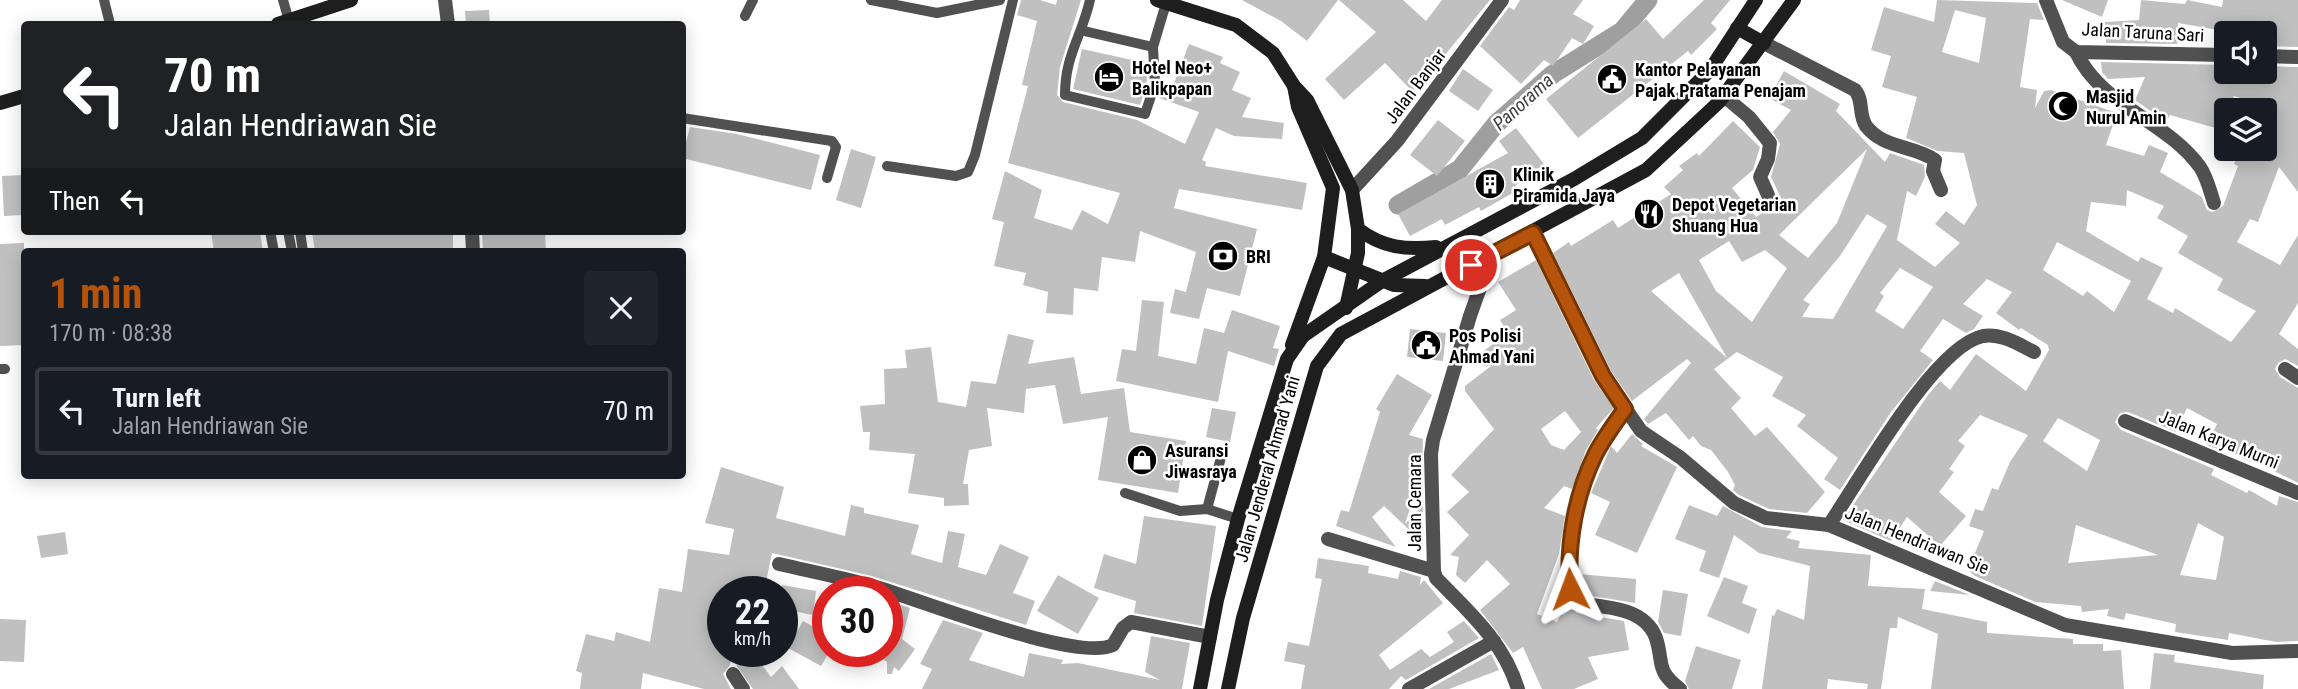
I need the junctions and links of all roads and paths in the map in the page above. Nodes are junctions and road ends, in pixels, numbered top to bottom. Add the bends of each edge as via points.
1 (104, 0) edge
2 (283, 0) edge
3 (351, 0) edge
4 (444, 0) edge
5 (753, 0) edge
6 (871, 0) edge
7 (1000, 0) edge
8 (1013, 0) edge
9 (1090, 0) edge
10 (1502, 0) edge
11 (1756, 0) edge
12 (1794, 0) edge
13 (2046, 0) edge
14 (1164, 1) edge
15 (745, 16) dead end
16 (109, 21) edge
17 (283, 21) edge
18 (289, 21) edge
19 (448, 21) edge
20 (1737, 28) junction
21 (1084, 31) junction
22 (1763, 43) junction
23 (1153, 47) junction
24 (2076, 52) junction
25 (2214, 55) edge
26 (2277, 56) edge
27 (2298, 57) edge
28 (1294, 86) junction
29 (1724, 96) junction
30 (21, 97) edge
31 (0, 103) edge
32 (686, 119) edge
33 (887, 166) dead end
34 (827, 178) dead end
35 (1352, 190) junction
36 (1941, 190) dead end
37 (1768, 195) dead end
38 (2214, 202) dead end
39 (1358, 229) junction
40 (1533, 233) junction
41 (1441, 247) junction
42 (1492, 254) junction
43 (1324, 257) junction
44 (1354, 268) junction
45 (1382, 281) junction
46 (1428, 286) junction
47 (1346, 307) junction
48 (1341, 334) junction
49 (2034, 352) dead end
50 (1287, 359) junction
51 (1625, 409) junction
52 (2125, 421) dead end
53 (1223, 450) dead end
54 (1125, 493) dead end
55 (2298, 493) edge
56 (1207, 509) junction
57 (1238, 519) junction
58 (1829, 525) junction
59 (1328, 540) dead end
60 (779, 564) dead end
61 (1434, 571) junction
62 (1210, 637) junction
63 (1494, 641) junction
64 (2298, 651) edge
65 (733, 674) dead end
66 (743, 689) edge
67 (1200, 689) edge
68 (1228, 689) edge
69 (1409, 689) edge
70 (1518, 689) edge
71 (1680, 689) edge

1 - 16 lane
2 - 17 lane
3 - 18 main road
4 - 19 street
5 - 15 lane
6 - 7 lane via 937,13
8 - 33 lane via 968,172 956,176
9 - 21 lane
10 - 35 street, Jalan Banjar via 1397,141
11 - 20 main road, Jalan Jenderal Ahmad Yani
12 - 22 main road, Jalan Jenderal Ahmad Yani
13 - 24 street, Jalan Taruna Sari via 2063,41
14 - 23 lane
14 - 28 main road via 1236,25 1273,53
20 - 22 main road
20 - 41 main road, Jalan Jenderal Ahmad Yani via 1710,69 1642,138 1574,179
21 - 23 lane
21 - 23 lane via 1073,43 1065,95 1091,104 1144,114 1155,85
22 - 29 main road, Jalan Jenderal Ahmad Yani
22 - 36 street via 1855,90 1862,119 1874,134 1935,160 1933,171
24 - 25 street, Jalan Taruna Sari
24 - 38 street via 2088,74 2109,93 2189,153 2202,170
26 - 27 street
28 - 35 main road via 1307,100
28 - 43 main road via 1298,107 1333,188
29 - 37 street via 1770,143 1760,177
29 - 40 main road, Jalan Jenderal Ahmad Yani via 1646,170 1557,215
30 - 31 main road
32 - 34 lane via 832,141 836,147
35 - 39 main road
39 - 41 main road via 1392,247
39 - 44 main road
40 - 42 main road, Jalan Jenderal Ahmad Yani
40 - 51 street, Jalan Hendriawan Sie via 1603,376
41 - 45 main road, Jalan Jenderal Ahmad Yani
42 - 46 main road, Jalan Jenderal Ahmad Yani
42 - 61 street, Jalan Cemara via 1431,454
43 - 44 main road
43 - 50 main road
44 - 45 main road
44 - 47 main road
45 - 46 main road
45 - 47 main road, Jalan Jenderal Ahmad Yani
46 - 48 main road, Jalan Jenderal Ahmad Yani
47 - 48 main road
47 - 50 main road, Jalan Jenderal Ahmad Yani via 1303,336
48 - 68 main road, Jalan Jenderal Ahmad Yani via 1317,366
49 - 58 street via 1987,335 1968,341 1946,358 1925,381
50 - 57 main road, Jalan Jenderal Ahmad Yani
51 - 58 street, Jalan Hendriawan Sie via 1641,432 1681,458 1734,503 1766,518
51 - 71 street via 1595,455 1577,511 1567,555 1570,589 1581,604 1620,609 1645,620 1656,638 1662,673
52 - 55 street, Jalan Karya Murni
53 - 56 lane
54 - 56 lane via 1180,511
56 - 57 lane
57 - 62 main road, Jalan Jenderal Ahmad Yani
58 - 64 street, Jalan Hendriawan Sie via 2065,625 2232,653
59 - 61 street
60 - 62 street via 870,585 1038,638 1093,648 1113,645 1131,622
61 - 63 street, Jalan Cemara
62 - 67 main road, Jalan Jenderal Ahmad Yani
63 - 69 street
63 - 70 street, Jalan Cemara via 1508,660
65 - 66 street

